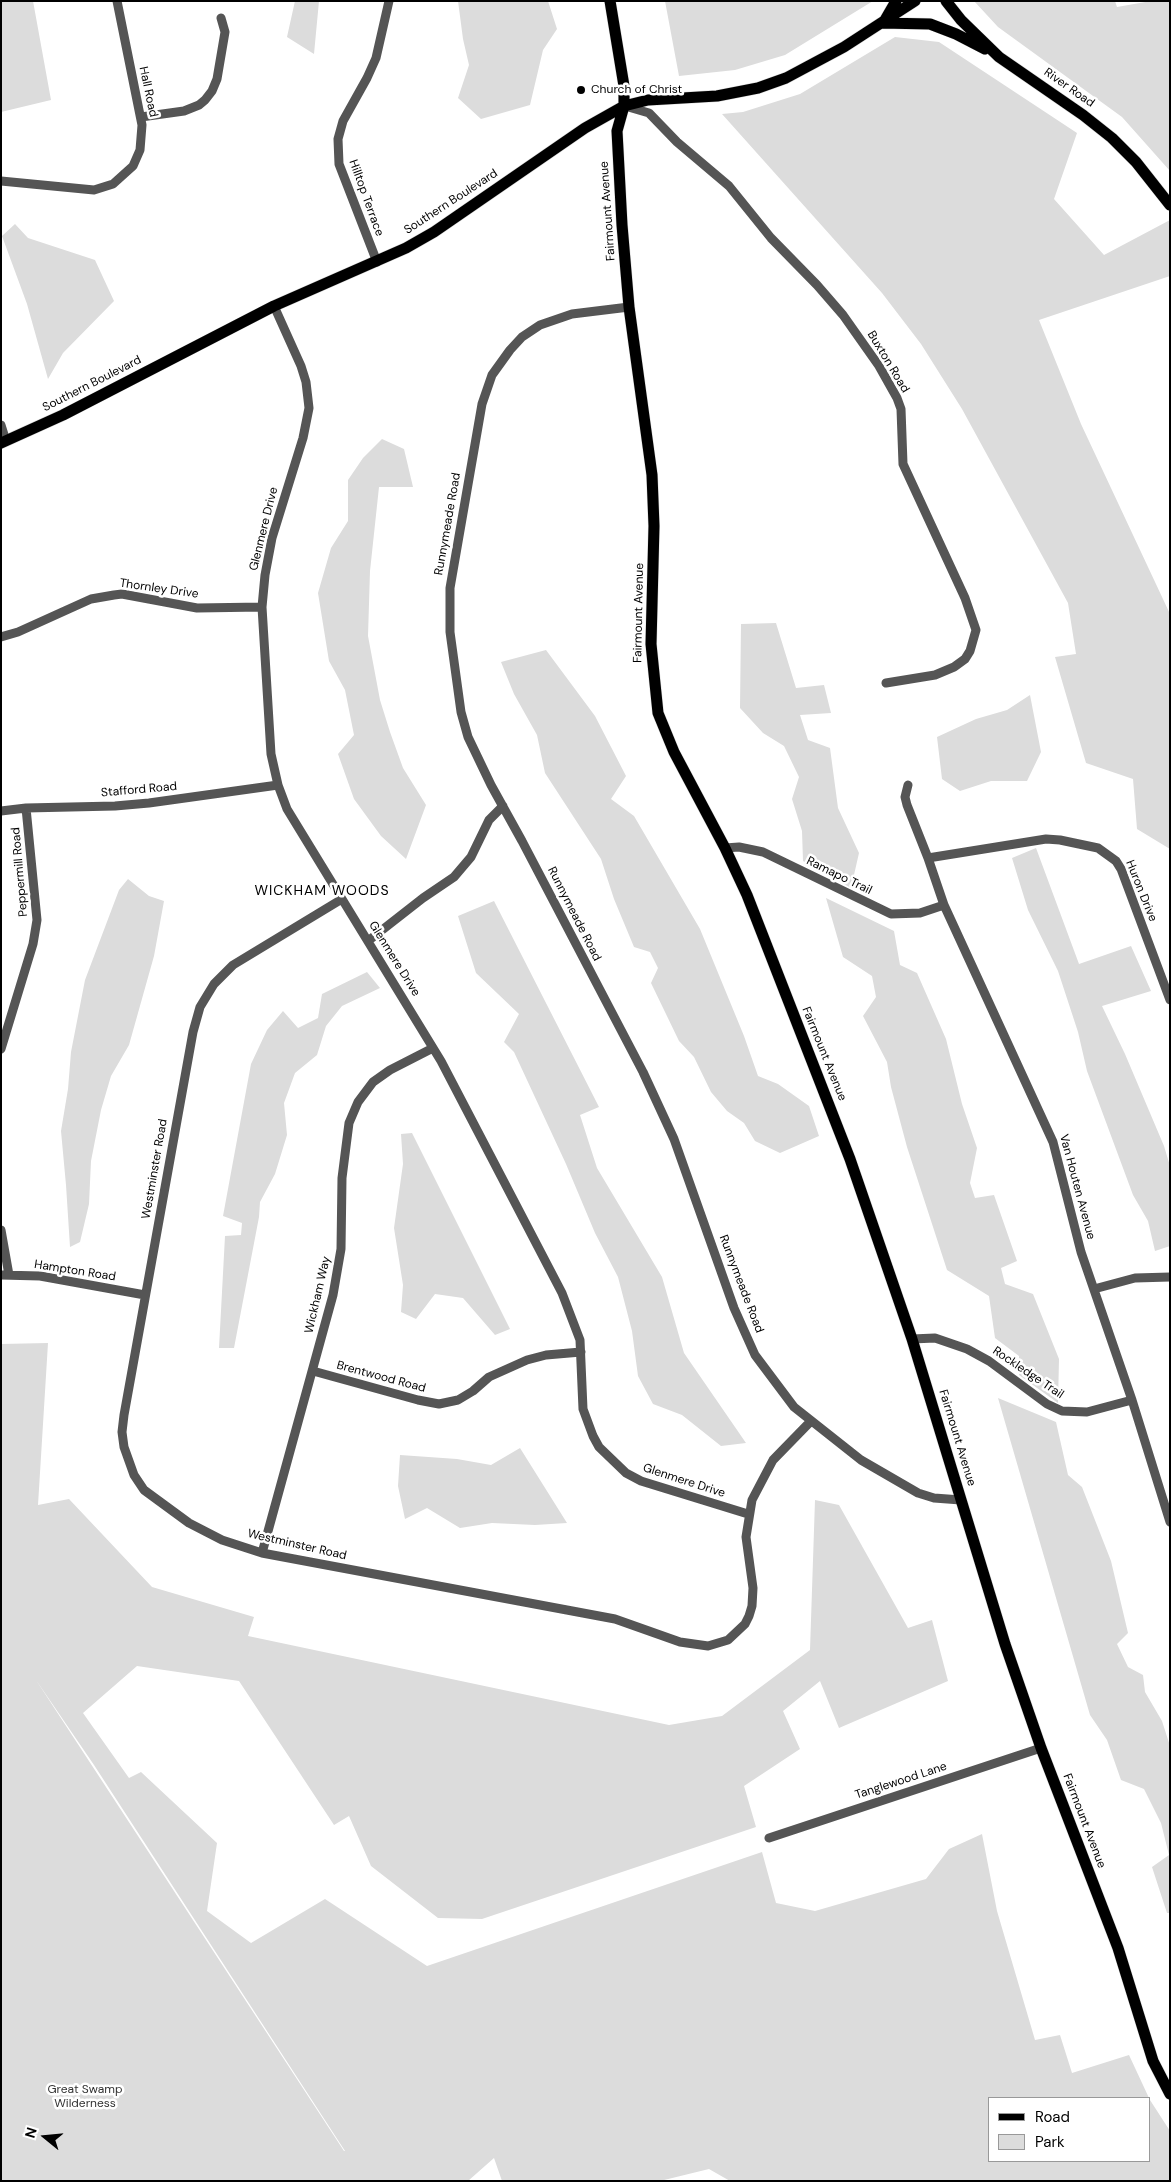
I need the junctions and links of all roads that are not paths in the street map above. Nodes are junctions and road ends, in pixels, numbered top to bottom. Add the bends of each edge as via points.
1 (117, 1) edge
2 (389, 1) edge
3 (610, 1) edge
4 (896, 1) edge
5 (915, 1) edge
6 (946, 1) edge
7 (221, 18) dead end
8 (882, 23) junction
9 (999, 56) junction
10 (624, 106) junction
11 (141, 117) junction
12 (1, 181) edge
13 (1170, 205) edge
14 (377, 262) junction
15 (274, 306) junction
16 (630, 307) junction
17 (1, 425) edge
18 (3, 442) edge
19 (262, 608) junction
20 (1, 637) edge
21 (886, 683) dead end
22 (278, 785) junction
23 (908, 785) dead end
24 (503, 806) junction
25 (26, 808) junction
26 (1, 811) edge
27 (725, 848) junction
28 (928, 858) junction
29 (342, 899) junction
30 (944, 905) junction
31 (368, 941) junction
32 (1170, 1000) edge
33 (433, 1048) junction
34 (1, 1049) edge
35 (1, 1230) edge
36 (5, 1275) edge
37 (1170, 1277) edge
38 (1094, 1289) junction
39 (145, 1294) junction
40 (912, 1339) junction
41 (581, 1352) junction
42 (313, 1371) junction
43 (1132, 1400) junction
44 (811, 1421) junction
45 (961, 1500) junction
46 (748, 1514) junction
47 (1170, 1522) edge
48 (262, 1553) junction
49 (1041, 1748) junction
50 (769, 1838) dead end
51 (1170, 2094) edge

1 - 11 street, Hall Road
2 - 14 street, Hilltop Terrace via 376,58 342,121 338,139 339,164
3 - 10 main road, Fairmount Avenue via 624,86
4 - 8 main road
5 - 8 main road, Southern Boulevard
6 - 9 main road, River Road
7 - 11 street via 225,32 217,80 205,100 184,111
8 - 9 main road via 930,24
8 - 10 main road, Southern Boulevard via 814,64 758,88 717,96 648,100
9 - 13 main road, River Road via 1097,126 1136,162
10 - 14 main road, Southern Boulevard via 585,128 434,232
10 - 16 main road, Fairmount Avenue via 617,131
10 - 21 street, Buxton Road via 649,113 677,142 729,186 771,238 843,315 897,398 901,409 903,464 965,598 976,630 970,651 954,668 935,675
11 - 12 street, Hall Road via 140,150 134,166 108,186 82,190
14 - 15 main road, Southern Boulevard
15 - 18 main road, Southern Boulevard via 71,412
15 - 19 street, Glenmere Drive via 301,366 309,408 304,438 272,538
16 - 24 street, Runnymeade Road via 572,314 540,325 522,337 500,362 482,404 452,567 450,632 458,698 468,737
16 - 27 main road, Fairmount Avenue via 652,475 651,644 656,704 664,731
17 - 18 street
19 - 20 street, Thornley Drive via 197,608 122,594 91,599
19 - 22 street, Glenmere Drive via 270,744
22 - 25 street, Stafford Road via 149,804
22 - 29 street, Glenmere Drive via 287,809
23 - 28 street, Van Houten Avenue via 907,805
24 - 31 street via 489,820 471,857 454,877
24 - 44 street, Runnymeade Road via 643,1072 674,1139 734,1308 755,1355 794,1407
25 - 26 street, Stafford Road
25 - 34 street, Peppermill Road via 36,933
27 - 30 street, Ramapo Trail via 764,852 891,914 920,913
27 - 40 main road, Fairmount Avenue via 850,1159
28 - 30 street, Van Houten Avenue
28 - 32 street, Huron Drive via 1046,839 1098,848 1116,861 1121,869
29 - 31 street, Glenmere Drive
29 - 39 street, Westminster Road via 233,965 214,984 200,1007 192,1032
30 - 38 street, Van Houten Avenue via 1011,1055 1046,1124
31 - 33 street, Glenmere Drive
33 - 41 street, Glenmere Drive via 562,1293 580,1340
33 - 42 street, Wickham Way via 372,1082 349,1122 342,1178 341,1249 334,1295
35 - 36 street
36 - 39 street, Hampton Road via 56,1279
37 - 38 street via 1135,1278
38 - 43 street, Van Houten Avenue
39 - 48 street, Westminster Road via 122,1432 134,1476 156,1501 189,1523 222,1540
40 - 43 street, Rockledge Trail via 935,1338 967,1349 1062,1411 1087,1412
40 - 45 main road, Fairmount Avenue
41 - 42 street, Brentwood Road via 527,1360 489,1377 458,1400 439,1404
41 - 46 street, Glenmere Drive via 581,1398 587,1422 599,1447 616,1465 657,1487
42 - 48 street, Wickham Way
43 - 47 street, Van Houten Avenue
44 - 45 street, Runnymeade Road via 861,1460 918,1493
44 - 46 street, Westminster Road via 773,1460
45 - 49 main road, Fairmount Avenue
46 - 48 street, Westminster Road via 747,1550 753,1597 749,1616 728,1640 708,1646 688,1644 615,1619
49 - 50 street, Tanglewood Lane
49 - 51 main road, Fairmount Avenue via 1118,1948 1153,2061

